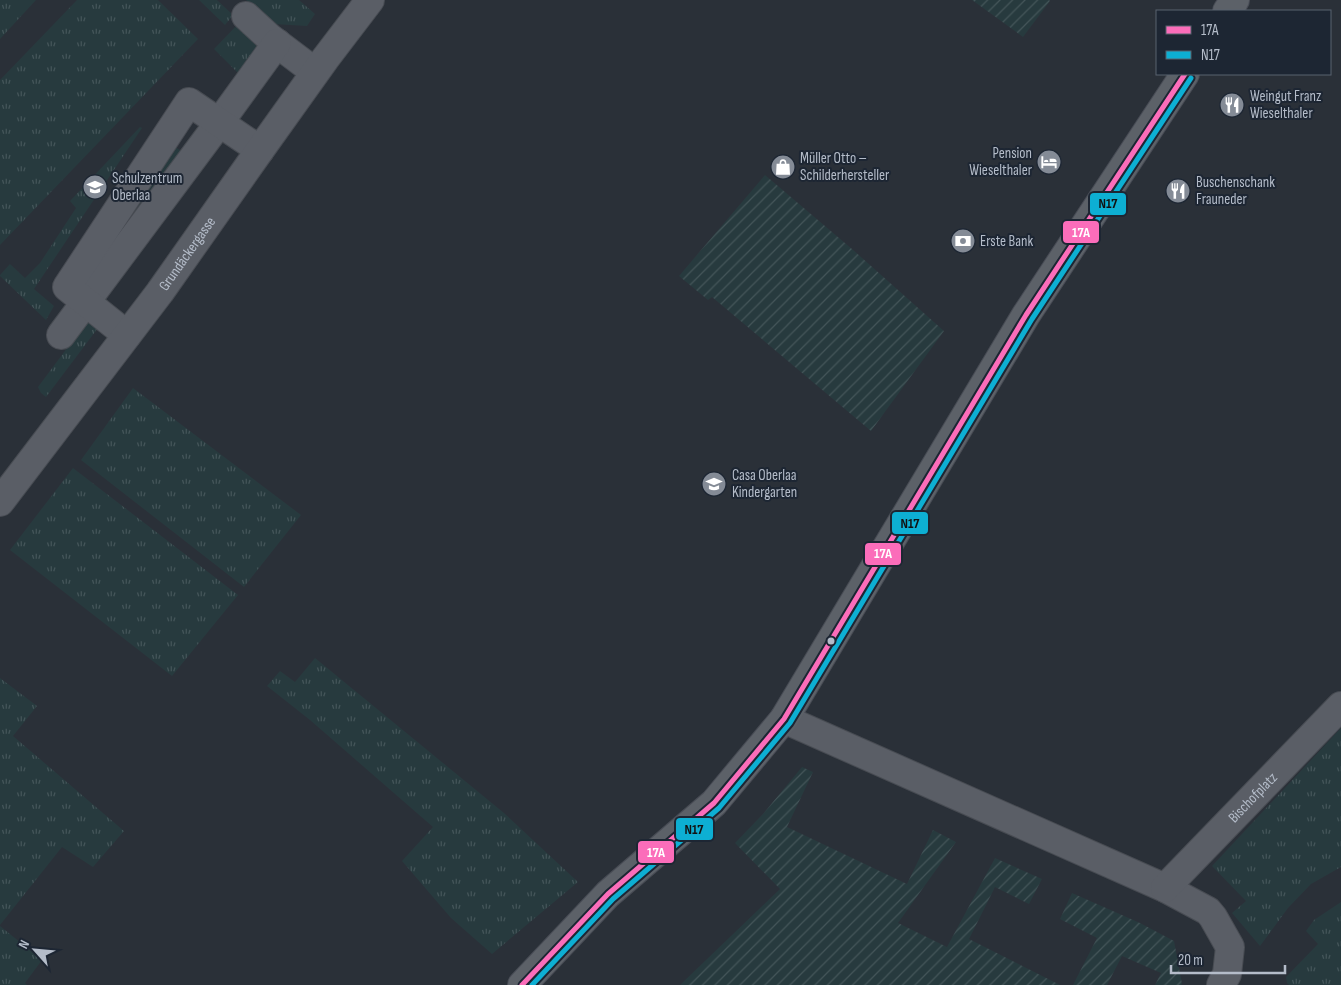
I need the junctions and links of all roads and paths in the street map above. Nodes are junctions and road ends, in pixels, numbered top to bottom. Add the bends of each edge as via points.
1 (370, 0) edge
2 (246, 16) dead end
3 (277, 43) junction
4 (316, 72) junction
5 (1185, 75) edge
6 (219, 123) junction
7 (260, 150) junction
8 (86, 302) junction
9 (61, 335) dead end
10 (127, 335) junction
11 (0, 502) edge
12 (1341, 706) edge
13 (784, 719) junction
14 (1165, 888) junction
15 (522, 985) edge
16 (1221, 985) edge

1 - 4 street, Grundäckergasse
2 - 3 street
3 - 4 street
3 - 6 street
4 - 7 street, Grundäckergasse
5 - 13 main road via 1026,315
6 - 7 street
6 - 8 street
6 - 8 street via 189,102 67,287
7 - 10 street, Grundäckergasse
8 - 9 street
8 - 10 street
10 - 11 street, Grundäckergasse
12 - 14 street, Bischofplatz
13 - 14 street
13 - 15 main road via 714,803 608,894
14 - 16 street via 1208,911 1213,917 1230,947 1227,974

